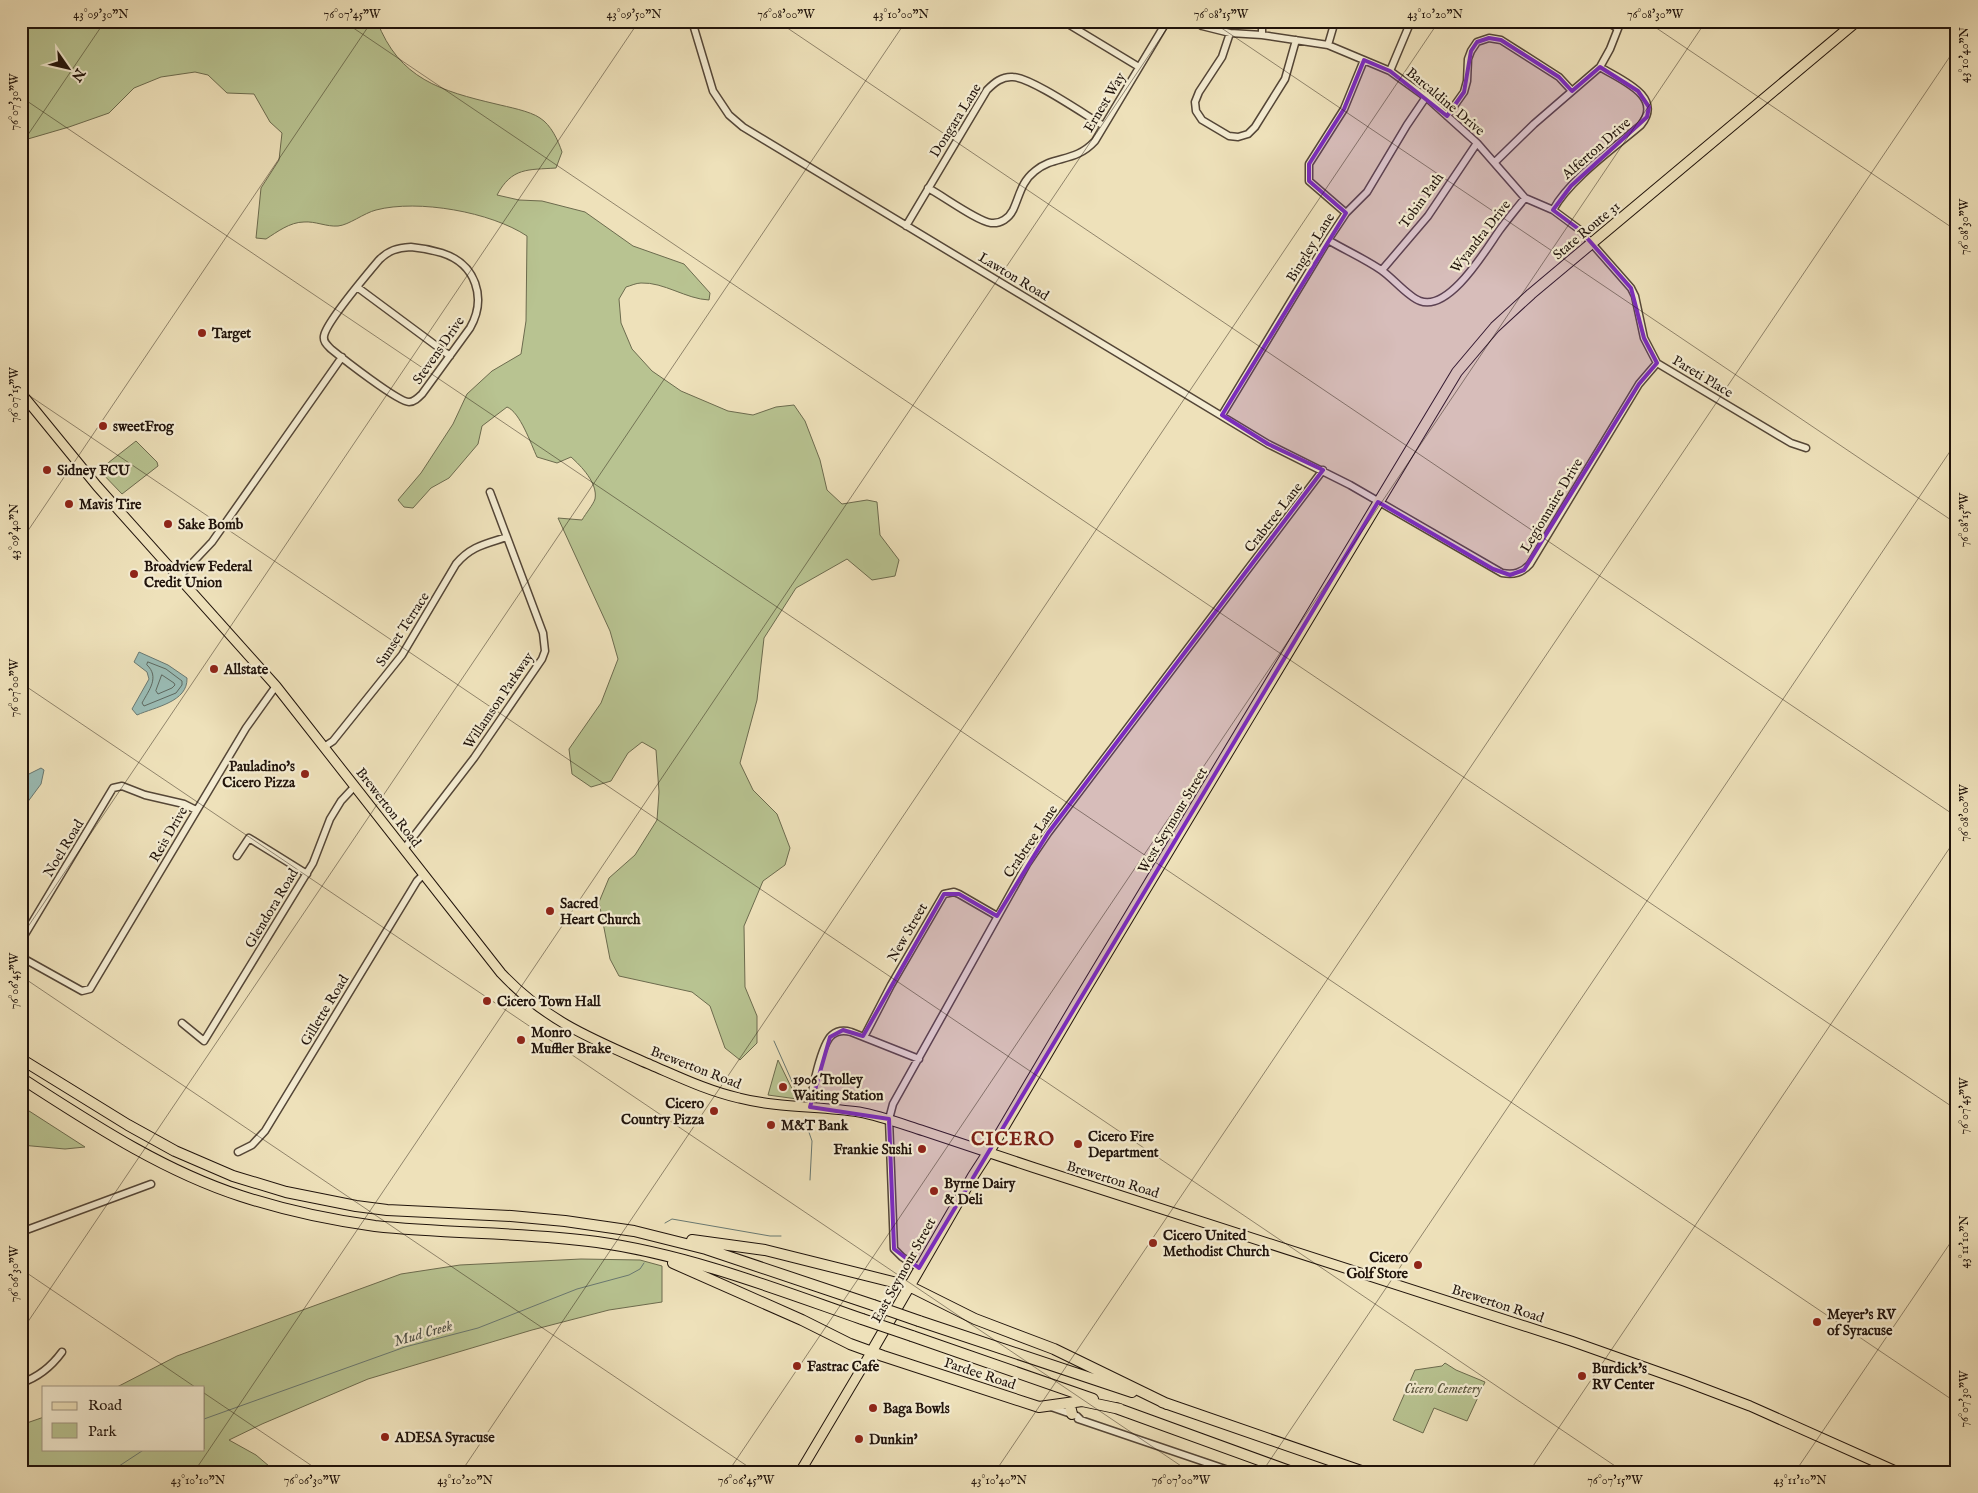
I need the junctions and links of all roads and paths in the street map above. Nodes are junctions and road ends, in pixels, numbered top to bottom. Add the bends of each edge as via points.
1 (692, 21) edge
2 (1063, 21) edge
3 (1167, 21) edge
4 (1195, 21) edge
5 (1262, 21) edge
6 (1335, 21) edge
7 (1411, 21) edge
8 (1606, 21) edge
9 (1621, 21) edge
10 (1857, 21) edge
11 (1617, 28) junction
12 (1230, 33) junction
13 (1262, 34) junction
14 (1296, 40) junction
15 (1328, 45) junction
16 (1364, 60) junction
17 (1139, 67) junction
18 (1600, 67) junction
19 (1390, 71) junction
20 (1572, 91) junction
21 (1426, 97) junction
22 (1447, 116) junction
23 (1104, 126) junction
24 (1477, 143) junction
25 (1495, 162) junction
26 (928, 188) junction
27 (1525, 198) junction
28 (1552, 210) junction
29 (1346, 213) junction
30 (906, 226) junction
31 (1328, 240) junction
32 (1592, 243) junction
33 (1382, 270) junction
34 (358, 287) junction
35 (450, 356) junction
36 (342, 357) junction
37 (1657, 363) junction
38 (21, 394) edge
39 (1222, 415) junction
40 (1806, 448) dead end
41 (1323, 470) junction
42 (490, 492) dead end
43 (1378, 502) junction
44 (507, 537) junction
45 (179, 577) junction
46 (276, 686) junction
47 (324, 746) junction
48 (355, 786) junction
49 (196, 810) junction
50 (404, 849) junction
51 (237, 856) dead end
52 (307, 874) junction
53 (424, 874) junction
54 (997, 916) junction
55 (21, 942) edge
56 (23, 959) edge
57 (182, 1023) dead end
58 (864, 1036) junction
59 (21, 1059) edge
60 (919, 1059) junction
61 (21, 1078) edge
62 (810, 1107) junction
63 (889, 1119) junction
64 (238, 1152) dead end
65 (989, 1152) junction
66 (151, 1184) dead end
67 (21, 1232) edge
68 (664, 1238) junction
69 (644, 1251) junction
70 (919, 1268) junction
71 (909, 1286) junction
72 (874, 1349) junction
73 (62, 1352) dead end
74 (21, 1383) edge
75 (1073, 1402) junction
76 (1167, 1404) junction
77 (1043, 1406) junction
78 (1120, 1410) junction
79 (1076, 1417) junction
80 (800, 1472) edge
81 (1234, 1472) edge
82 (1292, 1472) edge
83 (1364, 1472) edge
84 (1898, 1472) edge

1 - 30 street, Lawton Road via 713,91 729,115 743,127
2 - 17 street
3 - 17 street, Ernest Way
4 - 12 street, Barcaldine Drive
5 - 13 street
6 - 15 street
7 - 19 street
8 - 11 street
9 - 11 street
10 - 32 highway, State Route 31
11 - 18 street
12 - 13 street, Barcaldine Drive
12 - 14 street via 1222,57 1195,102 1202,120 1229,136 1238,137 1255,127 1284,79
13 - 14 street, Barcaldine Drive
14 - 15 street, Barcaldine Drive
15 - 16 street, Barcaldine Drive
16 - 19 street, Barcaldine Drive
16 - 29 street via 1344,109 1309,164 1309,181
17 - 23 street, Ernest Way
18 - 20 street
18 - 28 street, Alferton Drive via 1644,96 1649,107 1647,117 1559,197
19 - 21 street, Barcaldine Drive
20 - 22 street via 1558,77 1509,45 1489,38 1477,42 1471,51 1464,92
20 - 25 street
21 - 22 street, Barcaldine Drive
21 - 29 street, Bingley Lane via 1368,192
22 - 24 street, Barcaldine Drive
23 - 26 street, Ernest Way via 1095,141 1081,153 1033,172 1019,192 1010,214 998,223 985,221
23 - 26 street, Dongara Lane via 1029,81 1012,77 998,80 987,90
24 - 25 street, Barcaldine Drive
24 - 33 street, Tobin Path via 1428,216
25 - 27 street, Barcaldine Drive
26 - 30 street, Dongara Lane
27 - 28 street, Barcaldine Drive
27 - 33 street, Wyandra Drive via 1482,258 1443,298 1430,303 1419,301
28 - 32 street, Barcaldine Drive
29 - 31 street, Bingley Lane
30 - 39 street, Lawton Road
31 - 33 street, Wyandra Drive
31 - 39 street, Bingley Lane
32 - 37 street, Pareti Place via 1631,288 1644,338
32 - 43 highway, State Route 31 via 1516,307 1473,352 1451,380
34 - 35 street
34 - 35 street, Stevens Drive via 379,260 396,248 428,249 456,259 475,282 479,301 475,319
34 - 36 street, Stevens Drive via 324,336 326,344
35 - 36 street, Stevens Drive via 422,394 409,402 395,396
36 - 45 street via 212,542
37 - 40 street, Pareti Place via 1791,443
37 - 43 street, Legionnaire Drive via 1639,384 1536,556 1524,570 1510,575 1493,569
38 - 45 main road, Brewerton Road via 97,486
39 - 41 street, Lawton Road via 1268,444
41 - 43 street, Lawton Road
41 - 54 street, Crabtree Lane via 1048,833
42 - 44 street, Willamson Parkway
43 - 65 highway, West Seymour Street
44 - 47 street, Sunset Terrace via 465,553 402,655 333,741
44 - 50 street, Willamson Parkway via 543,632 545,651 474,758
45 - 46 main road, Brewerton Road
46 - 47 main road, Brewerton Road
46 - 49 street, Reis Drive
47 - 48 main road, Brewerton Road
48 - 50 main road, Brewerton Road
48 - 52 street, Glendora Road via 330,819
49 - 55 street, Noel Road via 122,786 113,788
49 - 56 street, Reis Drive via 92,987 82,991
50 - 53 main road, Brewerton Road
51 - 52 street via 249,838
52 - 57 street, Glendora Road via 204,1041
53 - 62 main road, Brewerton Road via 516,989 570,1028 721,1093 740,1099
53 - 64 street, Gillette Road via 266,1131 252,1145
54 - 58 street, New Street via 959,894 944,894
54 - 60 street, Crabtree Lane
58 - 60 street
58 - 62 street via 842,1030 830,1037 823,1051
59 - 68 highway via 174,1151 233,1176 286,1192 387,1210 565,1221
60 - 63 street, Crabtree Lane via 893,1104
61 - 69 highway via 156,1160 218,1188 289,1210 376,1226 531,1235 600,1242
62 - 63 main road, Brewerton Road
63 - 65 main road, Brewerton Road
63 - 70 street, Crabtree Lane via 894,1249
65 - 70 highway, East Seymour Street
65 - 84 main road, Brewerton Road via 1684,1380
66 - 67 street
68 - 71 highway via 765,1250
68 - 76 highway, bridge via 706,1249
69 - 72 highway, Pardee Road via 850,1344
69 - 78 highway, bridge via 716,1269
70 - 71 highway, East Seymour Street
71 - 72 highway, East Seymour Street
71 - 76 highway via 975,1319 1054,1349
72 - 77 highway, Pardee Road
72 - 80 main road
73 - 74 street via 42,1373
75 - 77 highway
75 - 78 highway via 1090,1402
75 - 79 highway via 1070,1406
76 - 83 highway
77 - 79 street, Pardee Road
78 - 82 highway
79 - 81 street, Pardee Road

